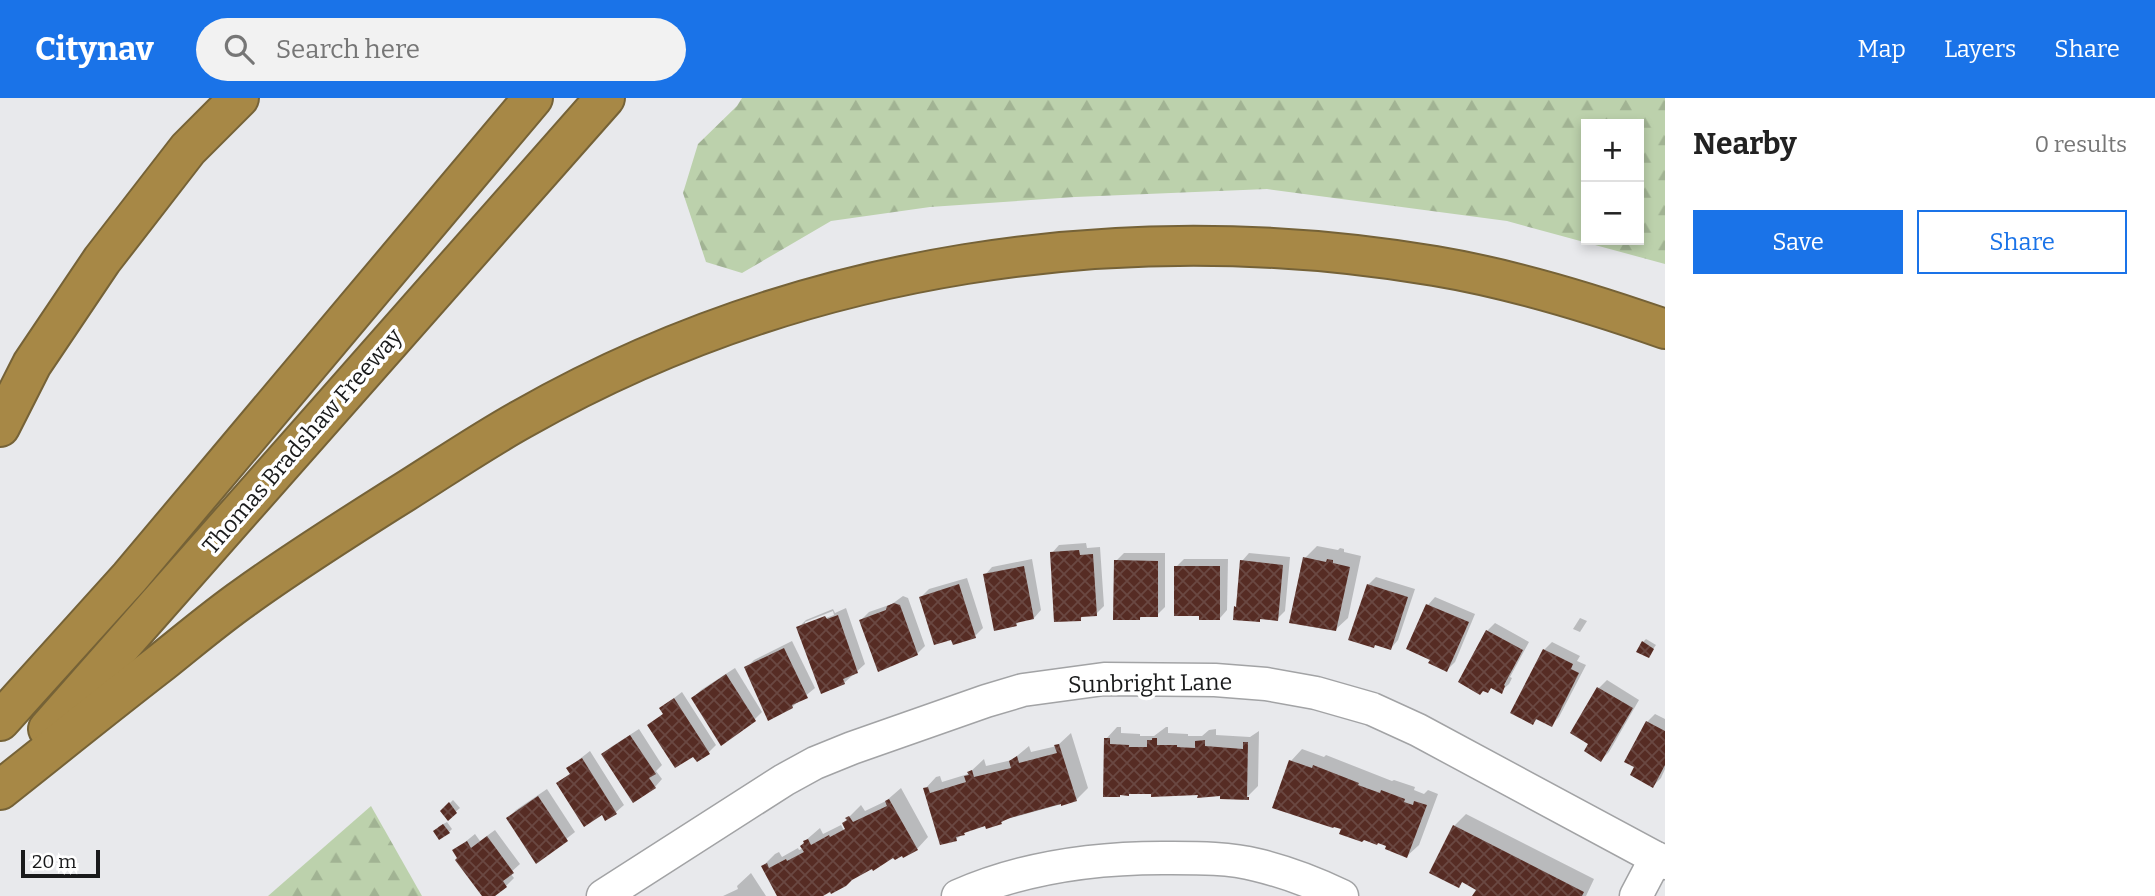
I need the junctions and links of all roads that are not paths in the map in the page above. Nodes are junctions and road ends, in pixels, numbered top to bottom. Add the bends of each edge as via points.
1 (239, 98) edge
2 (533, 98) edge
3 (605, 98) edge
4 (1665, 329) edge
5 (0, 427) edge
6 (0, 721) edge
7 (0, 783) edge
8 (0, 790) edge
9 (1660, 861) edge
10 (603, 896) edge
11 (957, 896) edge
12 (1342, 896) edge
13 (1636, 896) edge

1 - 5 highway via 188,149 102,260 32,365
2 - 6 highway, Thomas Bradshaw Freeway via 130,577
3 - 7 highway, Thomas Bradshaw Freeway
4 - 8 highway via 1574,299 1438,267 1242,246 1062,250 911,274 832,292 694,338 577,390 512,425 315,547 240,600
9 - 10 street, Sunbright Lane via 1373,709 1316,692 1265,684 1104,679 1023,690 815,763
9 - 13 street
11 - 12 street via 1033,871 1087,860 1143,858 1256,864

